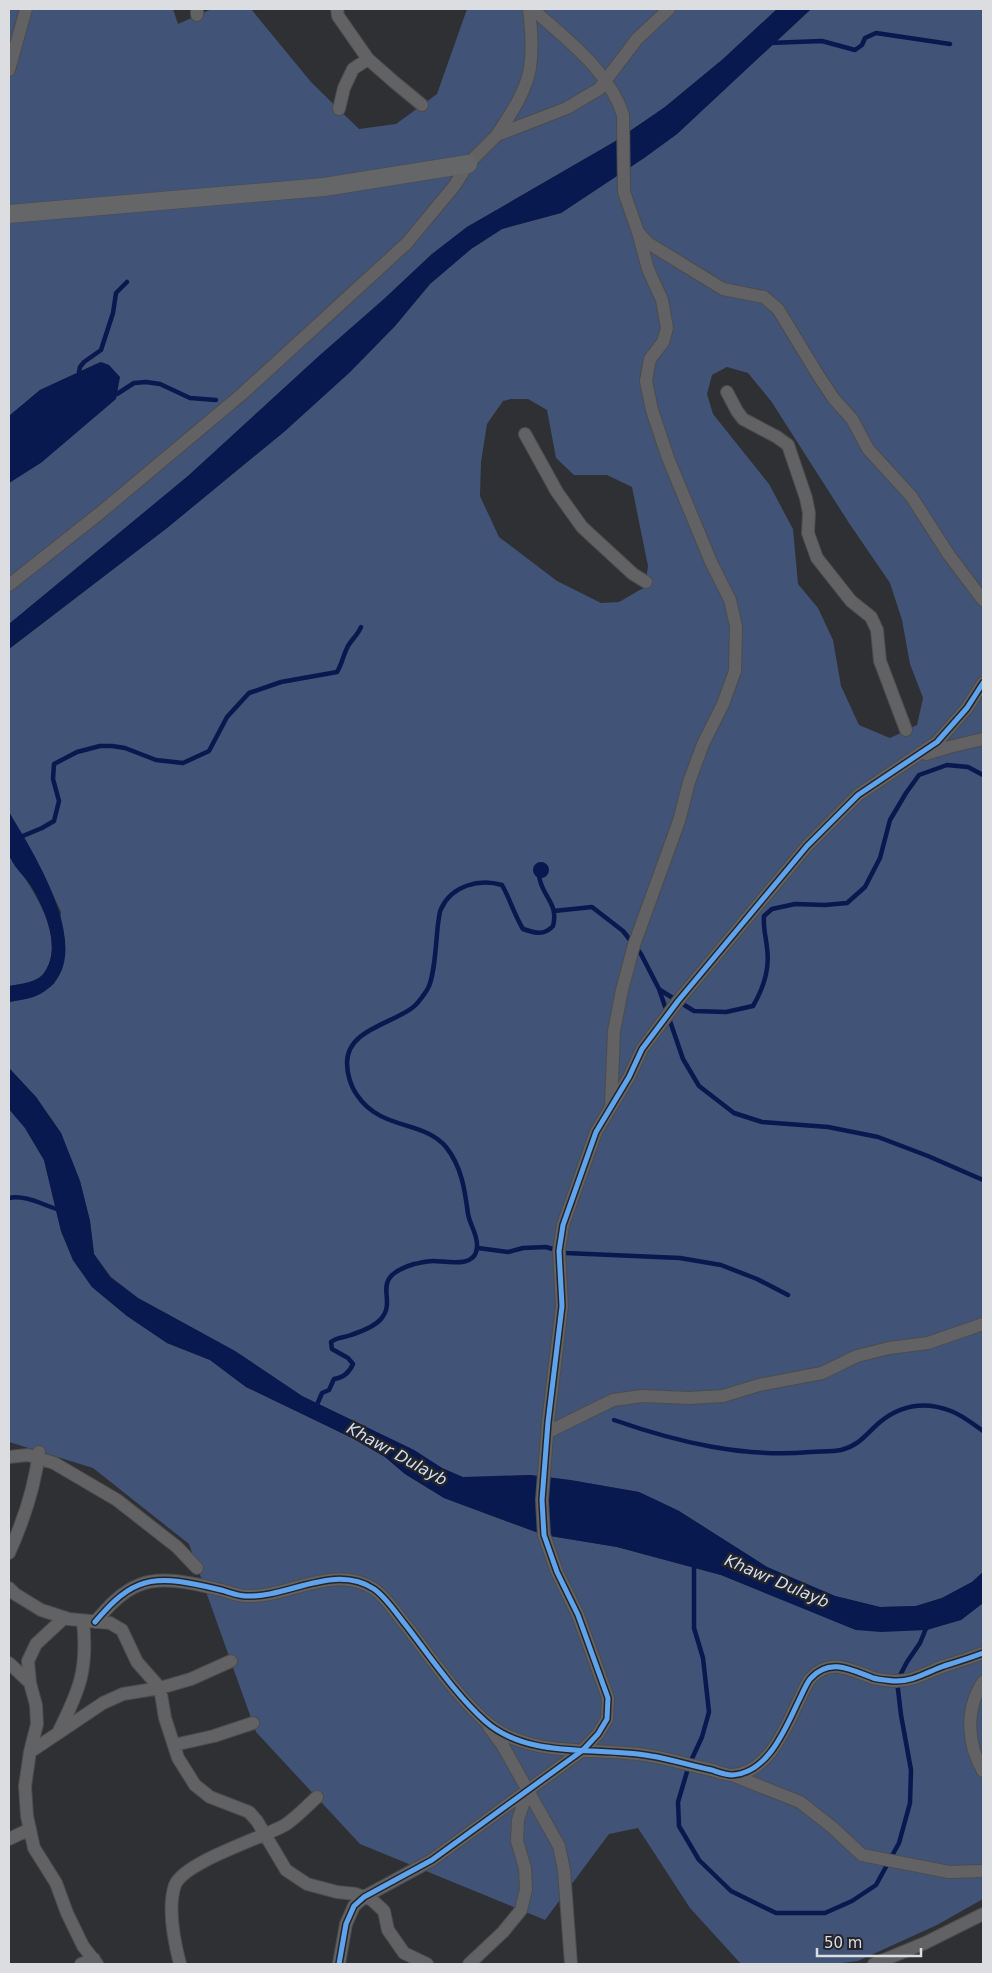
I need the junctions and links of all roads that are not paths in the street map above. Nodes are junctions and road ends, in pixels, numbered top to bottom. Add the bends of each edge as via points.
1 (26, 9) edge
2 (336, 9) edge
3 (531, 9) edge
4 (669, 9) edge
5 (368, 58) junction
6 (9, 70) edge
7 (605, 81) junction
8 (422, 105) dead end
9 (339, 109) dead end
10 (497, 135) junction
11 (468, 164) junction
12 (9, 214) edge
13 (638, 232) junction
14 (726, 392) dead end
15 (526, 434) dead end
16 (646, 582) dead end
17 (9, 585) edge
18 (983, 600) edge
19 (983, 683) edge
20 (906, 730) dead end
21 (983, 739) edge
22 (910, 760) junction
23 (611, 1105) junction
24 (983, 1324) edge
25 (548, 1432) junction
26 (38, 1455) junction
27 (9, 1458) edge
28 (9, 1552) edge
29 (197, 1568) dead end
30 (9, 1588) edge
31 (64, 1618) junction
32 (89, 1621) junction
33 (983, 1653) edge
34 (231, 1661) dead end
35 (9, 1663) edge
36 (983, 1682) edge
37 (30, 1683) junction
38 (160, 1688) junction
39 (485, 1721) junction
40 (253, 1723) dead end
41 (59, 1731) junction
42 (174, 1746) junction
43 (583, 1750) junction
44 (30, 1752) junction
45 (983, 1771) edge
46 (732, 1775) junction
47 (528, 1789) junction
48 (316, 1797) dead end
49 (30, 1829) junction
50 (265, 1834) junction
51 (9, 1839) edge
52 (983, 1871) edge
53 (364, 1897) junction
54 (983, 1914) edge
55 (95, 1962) edge
56 (81, 1964) edge
57 (180, 1964) edge
58 (339, 1964) edge
59 (427, 1964) edge
60 (469, 1964) edge
61 (571, 1964) edge
62 (874, 1964) edge

1 - 6 street
2 - 5 street
3 - 7 street via 580,52
3 - 10 street via 530,69 522,91
4 - 7 street via 637,38
5 - 8 street
5 - 9 street via 353,69
7 - 10 street via 599,90 567,108
7 - 13 street via 623,115 624,192
10 - 11 street
11 - 12 main road via 324,187
11 - 17 street via 407,243 249,387
13 - 18 street via 648,243 723,289 764,297 778,309 834,399 852,419 868,449 911,496
13 - 23 street via 648,269 662,300 667,328 663,342 650,359 646,381 652,410 668,458 730,600 736,626 735,671 688,782 679,821 634,946 614,1031
14 - 20 street via 743,419 788,444 806,498 808,533 817,558 851,601 871,617 877,630 880,661
15 - 16 street via 557,492 582,527
19 - 22 street via 967,708 937,742
21 - 22 street
22 - 23 street via 858,795 762,899 642,1049 629,1078
23 - 25 street via 596,1132 560,1239 562,1306
24 - 25 street via 928,1343 856,1356 822,1373 759,1385 723,1396 642,1396 613,1400
25 - 43 street via 542,1500 544,1535 608,1698 607,1719
26 - 27 street
26 - 28 street via 19,1530
26 - 29 street via 117,1500
30 - 31 street via 41,1610
31 - 32 street
31 - 37 street via 36,1644 28,1661
32 - 38 street via 110,1623 122,1630 137,1662
32 - 39 street via 120,1595 140,1584 163,1581 189,1583 246,1596 278,1594 334,1579 354,1581 374,1589 392,1607 454,1687
32 - 41 street via 84,1670 74,1702
33 - 46 street via 898,1681 876,1679 838,1666 824,1668 810,1678 766,1759 751,1769
34 - 38 street via 191,1679
35 - 37 street
36 - 45 street via 970,1714 971,1739 976,1760
37 - 44 street via 38,1724
38 - 41 street via 123,1694
38 - 42 street via 164,1718
39 - 43 street via 510,1738
39 - 47 street
40 - 42 street
41 - 44 street
42 - 50 street via 195,1785 210,1797 249,1812
43 - 46 street via 653,1756
43 - 47 street
44 - 49 street via 25,1786
46 - 52 street via 800,1802 862,1855 949,1872
47 - 53 street via 432,1860
47 - 60 street via 518,1820 517,1841 525,1868 526,1889 521,1910
47 - 61 street via 559,1846 564,1870
48 - 50 street via 286,1824
49 - 51 street
49 - 55 street via 34,1848 56,1883 83,1946
50 - 53 street via 286,1870 307,1884
50 - 57 street via 189,1869 175,1884 171,1913
53 - 58 street via 354,1906 346,1924
53 - 59 street via 384,1911 388,1930 404,1953
54 - 62 street
55 - 56 street

